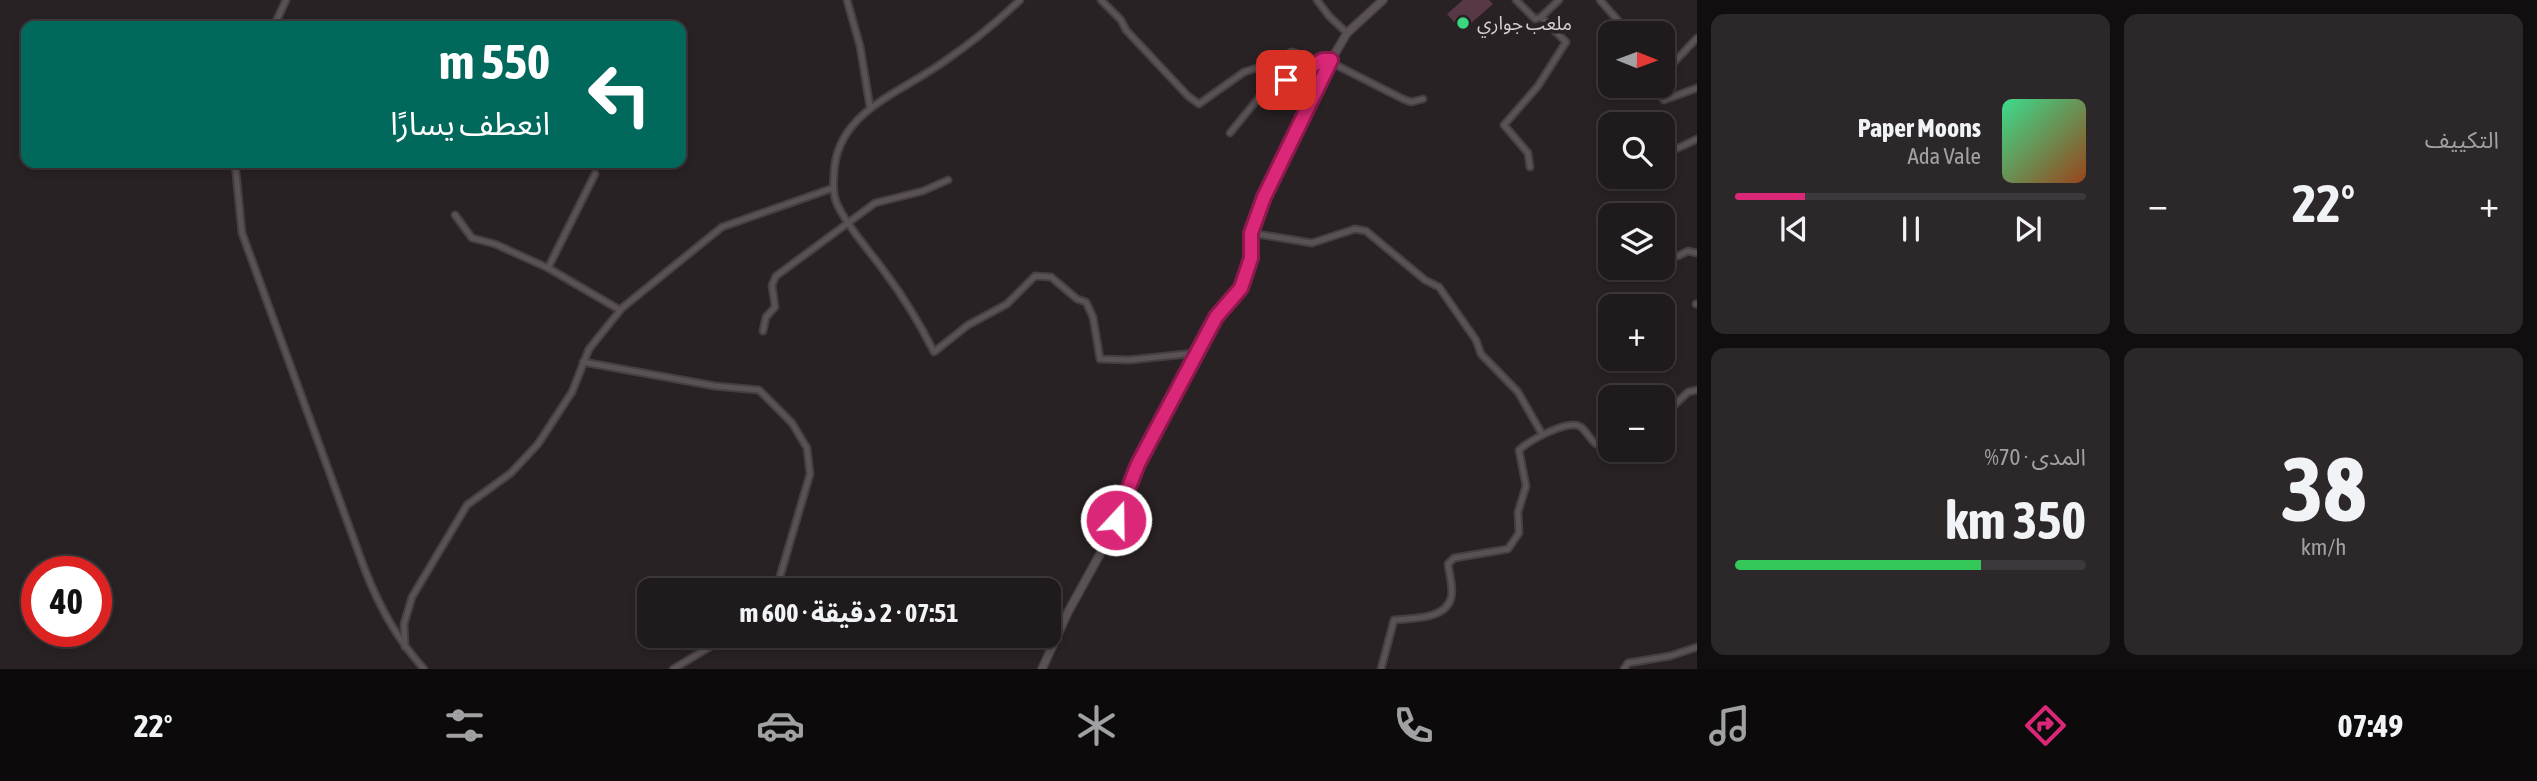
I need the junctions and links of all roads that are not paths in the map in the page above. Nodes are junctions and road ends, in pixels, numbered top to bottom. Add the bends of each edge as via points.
1 (286, 0) edge
2 (847, 0) edge
3 (1020, 0) edge
4 (1101, 0) edge
5 (1317, 0) edge
6 (1383, 0) edge
7 (1516, 0) edge
8 (1559, 0) edge
9 (1600, 0) edge
10 (1541, 17) junction
11 (276, 21) edge
12 (1618, 21) edge
13 (1347, 33) junction
14 (1697, 37) edge
15 (1328, 60) junction
16 (1675, 61) edge
17 (1697, 88) edge
18 (1675, 96) edge
19 (1423, 99) dead end
20 (870, 107) junction
21 (1230, 133) dead end
22 (1697, 139) edge
23 (1675, 149) edge
24 (1530, 167) dead end
25 (236, 168) edge
26 (595, 174) dead end
27 (948, 180) dead end
28 (833, 188) junction
29 (455, 215) dead end
30 (848, 222) junction
31 (1251, 233) junction
32 (1697, 253) edge
33 (1678, 256) dead end
34 (548, 268) junction
35 (620, 310) junction
36 (763, 331) dead end
37 (1196, 353) junction
38 (583, 362) junction
39 (1697, 390) edge
40 (1675, 404) edge
41 (1542, 434) junction
42 (1598, 443) edge
43 (780, 578) edge
44 (404, 624) junction
45 (391, 626) junction
46 (405, 647) junction
47 (1697, 647) edge
48 (708, 648) edge
49 (424, 669) edge
50 (673, 669) edge
51 (1042, 669) edge
52 (1381, 669) edge
53 (1624, 669) edge

1 - 11 street
2 - 20 street
3 - 20 street via 981,36
4 - 15 street via 1199,104 1244,72 1292,52
5 - 13 street
6 - 13 street
7 - 10 street via 1535,19
8 - 10 street
9 - 12 street
10 - 24 street via 1566,42 1538,86 1504,125 1528,153
13 - 15 street
14 - 16 street
15 - 19 street via 1403,99
15 - 21 street via 1261,95
15 - 31 street
17 - 18 street
20 - 28 street via 840,141
22 - 23 street
25 - 45 street via 242,233 378,605
26 - 34 street
27 - 30 street via 876,203
28 - 30 street
28 - 35 street via 722,227
29 - 34 street via 472,238
30 - 36 street via 776,276 772,285 775,307 766,317
30 - 37 street via 895,286 934,352 968,325 1007,304 1035,276 1044,275 1086,302 1100,359
31 - 37 street via 1251,258 1241,288 1216,317
31 - 41 street via 1312,243 1355,229 1366,231 1439,287 1481,354 1518,392
32 - 33 street
34 - 35 street
35 - 38 street
37 - 51 street via 1138,464 1111,536
38 - 43 street via 759,390 792,423 807,448 810,474
38 - 44 street via 572,391 538,444 511,473 467,505 412,597
39 - 40 street
41 - 42 street via 1577,425
41 - 52 street via 1519,450 1526,486 1518,512 1519,533 1513,543 1508,549 1454,558 1448,564 1451,598 1445,608 1424,618 1394,620
44 - 45 street
44 - 46 street
45 - 46 street
46 - 49 street
47 - 53 street via 1628,663
48 - 50 street

